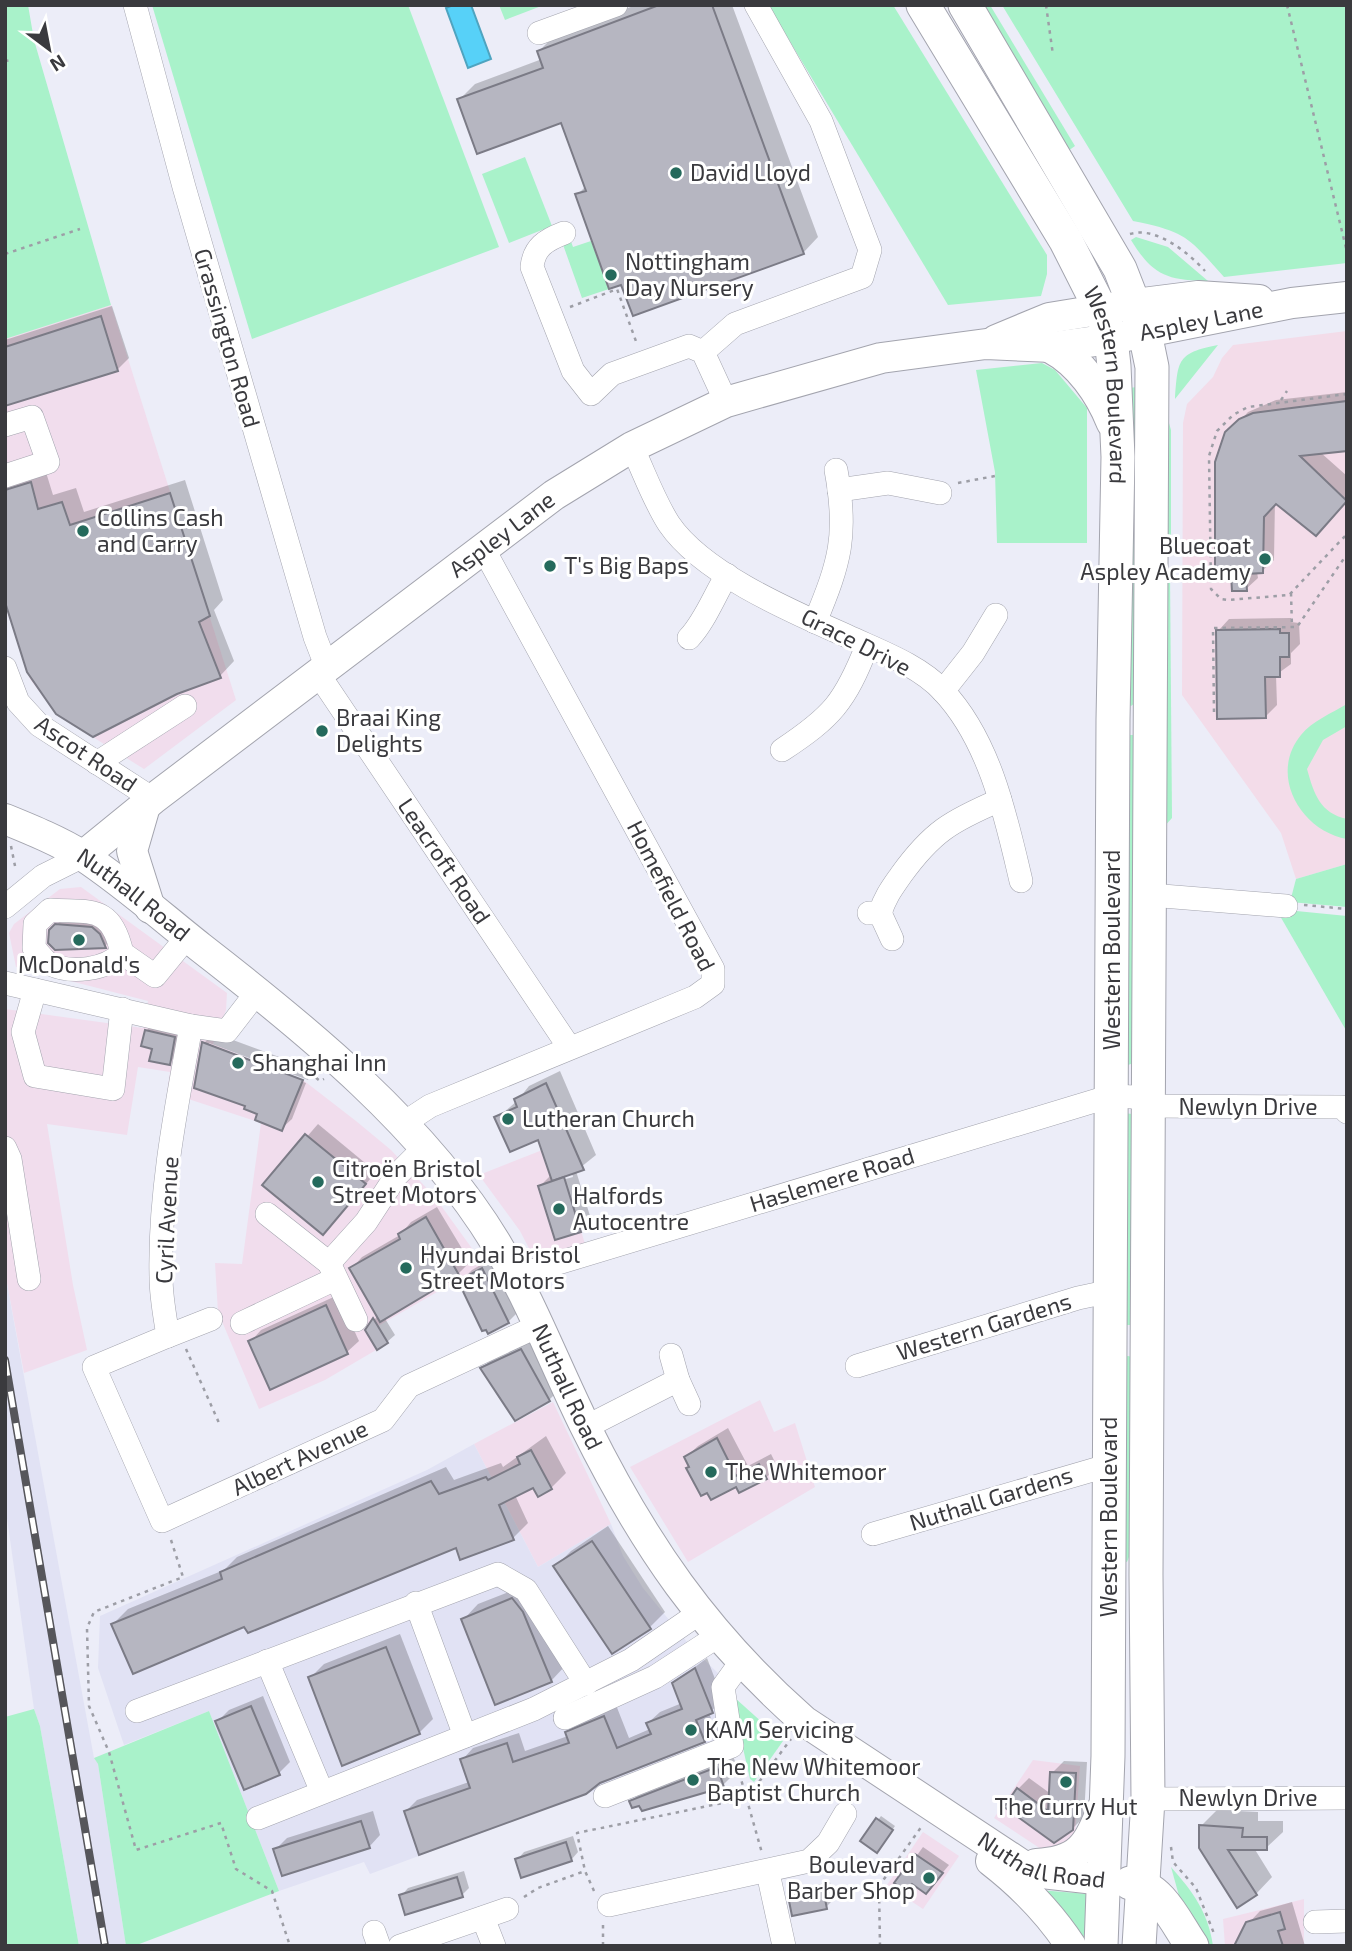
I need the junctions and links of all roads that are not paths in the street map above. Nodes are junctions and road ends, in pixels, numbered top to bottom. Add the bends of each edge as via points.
1 (135, 5) edge
2 (616, 5) edge
3 (756, 5) edge
4 (923, 5) edge
5 (965, 5) edge
6 (540, 33) dead end
7 (564, 233) dead end
8 (1347, 297) edge
9 (1140, 318) junction
10 (1106, 325) junction
11 (986, 344) junction
12 (1052, 347) junction
13 (703, 352) junction
14 (726, 402) junction
15 (5, 425) edge
16 (1117, 434) junction
17 (632, 447) junction
18 (5, 476) edge
19 (924, 497) road end
20 (483, 548) junction
21 (727, 575) junction
22 (815, 622) junction
23 (997, 627) dead end
24 (689, 638) dead end
25 (867, 646) junction
26 (5, 667) edge
27 (323, 671) junction
28 (943, 691) junction
29 (10, 695) edge
30 (185, 706) dead end
31 (1151, 719) junction
32 (1113, 720) junction
33 (795, 748) dead end
34 (97, 763) junction
35 (1000, 800) junction
36 (149, 803) junction
37 (7, 830) edge
38 (83, 856) junction
39 (1021, 881) dead end
40 (19, 894) edge
41 (1150, 895) junction
42 (1286, 906) road end
43 (150, 908) junction
44 (50, 909) junction
45 (187, 937) junction
46 (892, 939) dead end
47 (122, 953) junction
48 (5, 983) edge
49 (35, 990) junction
50 (257, 992) junction
51 (122, 1009) junction
52 (191, 1026) junction
53 (569, 1047) junction
54 (1111, 1096) junction
55 (1148, 1106) junction
56 (1347, 1112) edge
57 (404, 1123) junction
58 (5, 1148) edge
59 (423, 1149) junction
60 (267, 1214) dead end
61 (332, 1271) junction
62 (515, 1276) junction
63 (29, 1279) dead end
64 (1111, 1291) junction
65 (211, 1319) dead end
66 (356, 1320) dead end
67 (242, 1323) dead end
68 (540, 1325) junction
69 (173, 1334) junction
70 (1110, 1336) junction
71 (1149, 1337) junction
72 (671, 1355) dead end
73 (857, 1366) dead end
74 (678, 1380) junction
75 (689, 1404) dead end
76 (586, 1427) junction
77 (1110, 1465) junction
78 (873, 1534) dead end
79 (1146, 1574) junction
80 (1108, 1590) junction
81 (416, 1603) junction
82 (708, 1625) junction
83 (267, 1661) junction
84 (741, 1662) junction
85 (586, 1684) junction
86 (137, 1711) dead end
87 (565, 1718) dead end
88 (465, 1736) junction
89 (881, 1774) junction
90 (322, 1792) junction
91 (605, 1796) dead end
92 (1107, 1797) junction
93 (1347, 1798) edge
94 (1149, 1799) junction
95 (845, 1814) dead end
96 (258, 1818) dead end
97 (1022, 1865) junction
98 (768, 1873) junction
99 (1104, 1880) junction
100 (1143, 1884) junction
101 (603, 1907) road end
102 (507, 1909) road end
103 (484, 1918) junction
104 (1347, 1921) edge
105 (1315, 1923) dead end
106 (400, 1946) edge
107 (494, 1946) edge
108 (784, 1946) edge
109 (1072, 1946) edge
110 (1101, 1946) edge
111 (1139, 1946) edge
112 (1192, 1946) edge

1 - 27 street, Grassington Road
2 - 6 street
3 - 13 street via 821,121 870,258 862,277 735,324
4 - 10 highway, Western Boulevard via 1066,241
5 - 9 highway, Western Boulevard via 1112,256
7 - 13 street via 533,255 532,267 573,371 591,394 612,374 644,362 688,346
8 - 9 main road, Aspley Lane
9 - 10 main road, Aspley Lane
9 - 31 highway, Western Boulevard via 1153,381
10 - 11 main road, Aspley Lane via 1049,318
10 - 12 main road, Aspley Lane
10 - 16 highway, Western Boulevard
11 - 12 main road, Aspley Lane
11 - 14 main road, Aspley Lane via 881,358
12 - 16 highway via 1089,379
13 - 14 street
14 - 17 main road, Aspley Lane
15 - 18 street via 32,417 47,462
16 - 32 highway, Western Boulevard
17 - 20 main road, Aspley Lane via 587,472
17 - 21 street, Grace Drive via 669,524 709,564
19 - 22 street via 888,482 838,480 842,528 837,569
20 - 27 main road, Aspley Lane
20 - 53 street, Homefield Road via 713,969 713,984 695,997
21 - 22 street, Grace Drive
21 - 24 street via 701,625
22 - 25 street, Grace Drive
23 - 28 street
25 - 28 street, Grace Drive via 905,664
25 - 33 street via 840,704
26 - 29 street, Ascot Road
27 - 36 main road, Aspley Lane
27 - 53 street, Leacroft Road
28 - 35 street, Grace Drive via 986,761
29 - 34 street, Ascot Road via 39,725
30 - 34 street
31 - 32 street
31 - 41 highway, Western Boulevard
32 - 54 highway, Western Boulevard
34 - 36 street, Ascot Road
35 - 39 street, Grace Drive
35 - 46 street via 941,828 921,847 875,913
36 - 38 main road, Aspley Lane
36 - 43 main road via 132,851
37 - 38 main road
38 - 40 street, Nuthall Road
38 - 43 main road, Nuthall Road
40 - 44 street
41 - 42 street
41 - 55 highway, Western Boulevard
43 - 45 main road, Nuthall Road
44 - 47 street via 91,910 106,919 118,934
44 - 47 street via 35,924 34,948 45,959 54,954 82,956 97,965 115,961
45 - 47 street via 155,976
45 - 50 main road, Nuthall Road
48 - 49 street
49 - 51 street
49 - 51 street via 23,1032 35,1076 113,1089
50 - 52 street via 227,1031
50 - 57 main road, Nuthall Road
51 - 52 street
52 - 69 street, Cyril Avenue via 175,1113 162,1242 161,1279
53 - 57 street, Homefield Road via 430,1106
54 - 55 street, Haslemere Road via 1135,1097
54 - 62 street, Haslemere Road
54 - 64 highway, Western Boulevard
55 - 56 street, Newlyn Drive via 1342,1107
55 - 71 highway, Western Boulevard
57 - 59 main road, Nuthall Road
58 - 63 street
59 - 61 street via 396,1176
59 - 62 main road, Nuthall Road via 470,1203
60 - 61 street
61 - 66 street
61 - 67 street
62 - 68 main road, Nuthall Road
64 - 70 highway, Western Boulevard
64 - 73 street, Western Gardens
65 - 69 street
68 - 69 street, Albert Avenue via 409,1386 383,1420 162,1521 94,1367
68 - 76 main road, Nuthall Road
70 - 71 highway
70 - 77 highway, Western Boulevard
71 - 79 highway, Western Boulevard
72 - 74 street
74 - 75 street
74 - 76 street
76 - 82 main road, Nuthall Road via 639,1526
77 - 78 street, Nuthall Gardens
77 - 80 highway, Western Boulevard
79 - 80 street
79 - 94 highway, Western Boulevard
80 - 92 highway, Western Boulevard
81 - 83 street
81 - 85 street via 498,1574 510,1578 532,1598
81 - 88 street
82 - 84 main road, Nuthall Road
82 - 85 street
82 - 87 street via 655,1677
83 - 86 street
83 - 90 street
84 - 89 main road, Nuthall Road via 804,1721
84 - 91 street via 723,1687 732,1746
85 - 88 street
88 - 90 street
89 - 97 main road, Nuthall Road
89 - 109 main road, Nuthall Road via 1009,1875
90 - 96 street
92 - 97 main road via 1083,1848 1053,1864
92 - 99 highway, Western Boulevard
93 - 94 street, Newlyn Drive
94 - 100 highway, Western Boulevard
95 - 98 street via 828,1843 809,1861
97 - 99 main road, Nuthall Road via 1042,1873
98 - 101 street via 661,1905
98 - 108 street
99 - 100 highway, Nuthall Road
99 - 110 highway, Western Boulevard
100 - 111 highway, Western Boulevard
100 - 112 highway via 1159,1897
102 - 103 street
103 - 106 street
103 - 107 street
104 - 105 street

